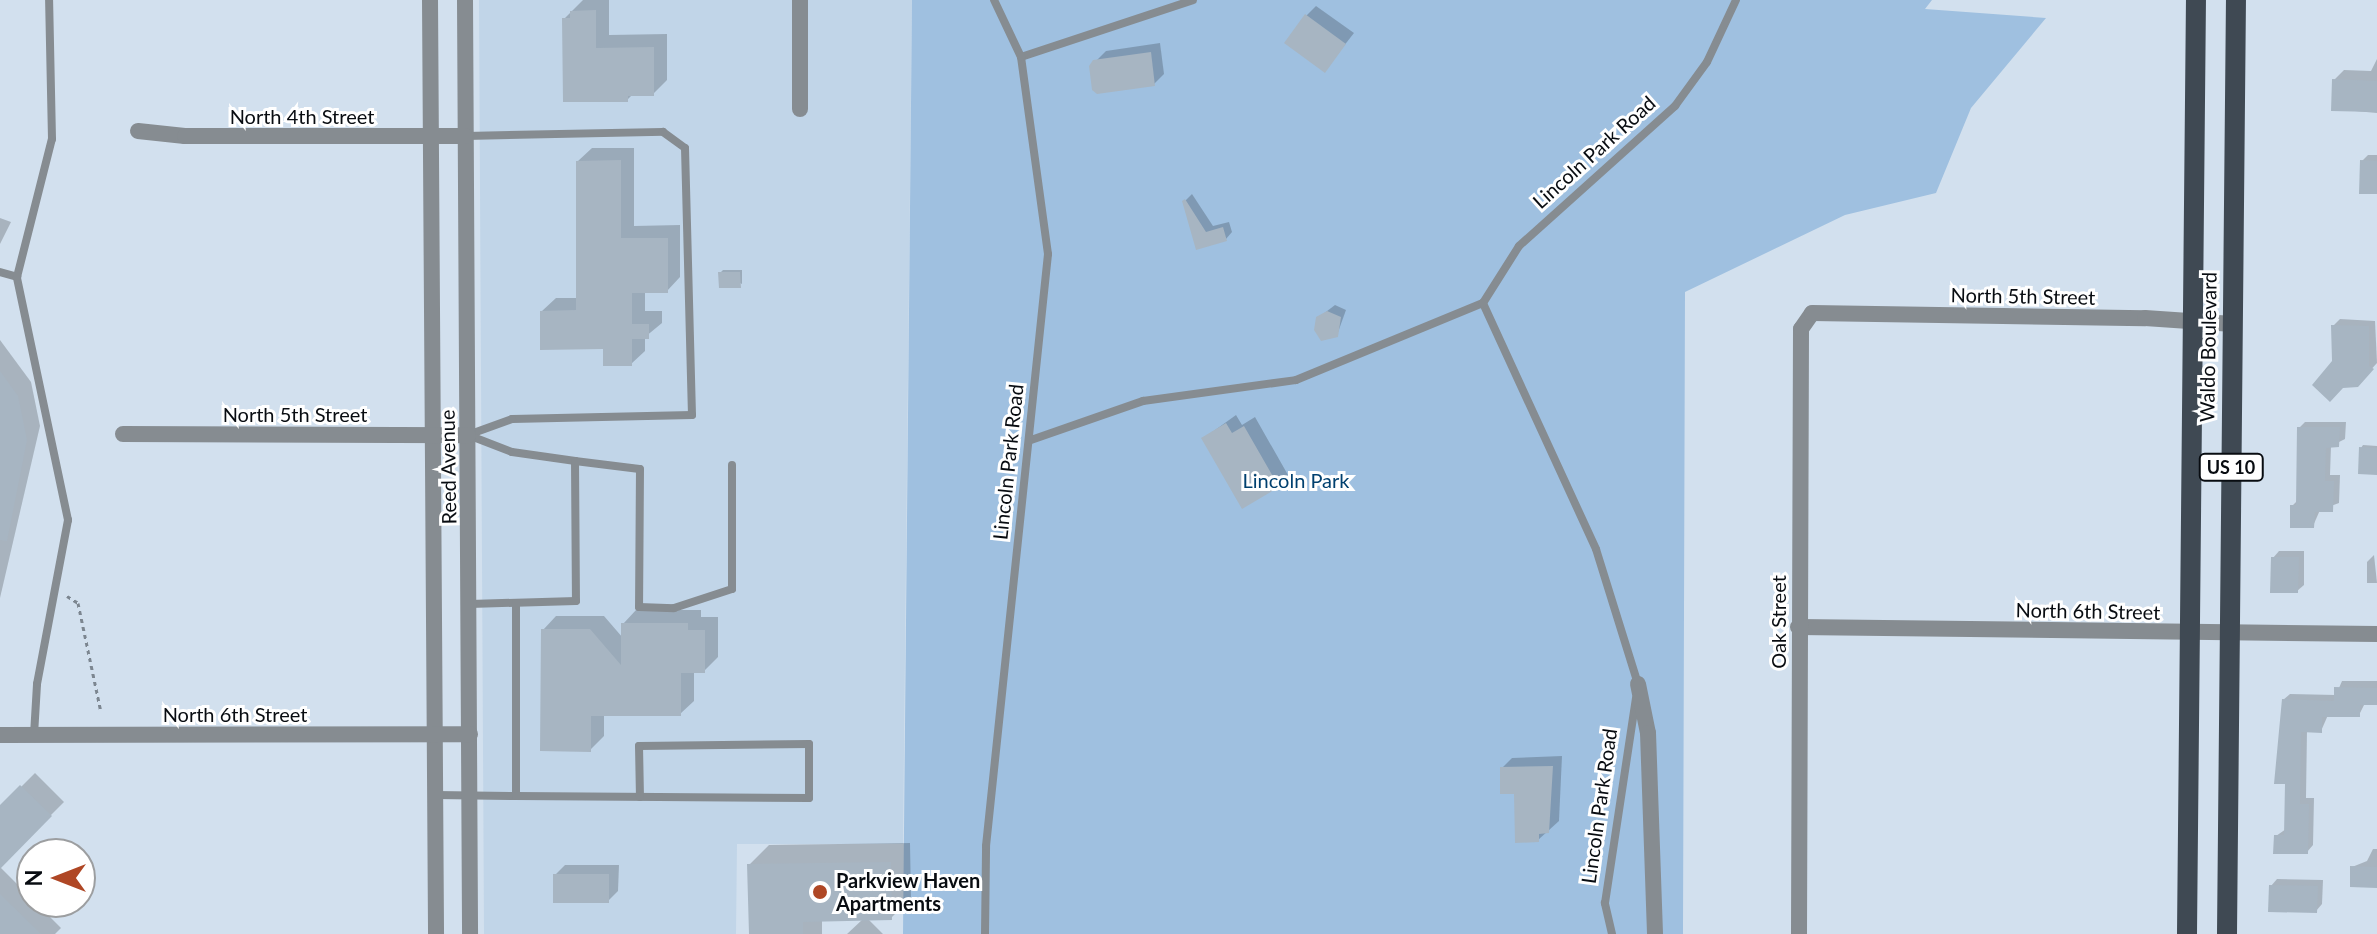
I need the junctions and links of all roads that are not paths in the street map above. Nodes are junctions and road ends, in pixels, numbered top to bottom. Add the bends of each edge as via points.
1 (49, 0) edge
2 (430, 0) edge
3 (465, 0) edge
4 (800, 0) edge
5 (994, 0) edge
6 (1193, 0) edge
7 (1736, 0) edge
8 (2196, 0) edge
9 (2236, 0) edge
10 (1021, 57) junction
11 (800, 109) dead end
12 (138, 131) dead end
13 (430, 136) junction
14 (465, 136) junction
15 (0, 272) edge
16 (17, 277) junction
17 (1483, 303) junction
18 (1812, 313) joint
19 (2193, 320) junction
20 (2233, 324) junction
21 (123, 434) dead end
22 (434, 434) junction
23 (468, 435) junction
24 (1031, 440) junction
25 (575, 461) junction
26 (732, 465) dead end
27 (516, 603) junction
28 (470, 604) junction
29 (1798, 627) junction
30 (2189, 632) junction
31 (2230, 633) junction
32 (2377, 634) edge
33 (1638, 684) junction
34 (435, 734) junction
35 (470, 734) junction
36 (0, 735) edge
37 (34, 735) junction
38 (435, 795) junction
39 (470, 795) junction
40 (516, 796) junction
41 (640, 797) junction
42 (436, 934) edge
43 (470, 934) edge
44 (985, 934) edge
45 (1612, 934) edge
46 (1655, 934) edge
47 (1799, 934) edge
48 (2187, 934) edge
49 (2227, 934) edge

1 - 16 lane via 54,42 52,139
2 - 13 street, Reed Avenue
3 - 14 street, Reed Avenue
4 - 11 street
5 - 10 lane, Lincoln Park Road
6 - 10 lane
7 - 17 lane, Lincoln Park Road via 1707,62 1675,106 1519,246
8 - 19 main road, Waldo Boulevard / US 10
9 - 20 main road, Waldo Boulevard / US 10
10 - 24 lane, Lincoln Park Road via 1048,254
12 - 13 street, North 4th Street via 185,136
13 - 14 street, North 4th Street
13 - 22 street, Reed Avenue
14 - 23 street, Reed Avenue
14 - 23 lane via 663,132 685,148 692,415 512,419
15 - 16 lane
16 - 37 lane via 68,520 37,684
17 - 24 lane via 1296,380 1143,401
17 - 33 lane, Lincoln Park Road via 1596,549
18 - 19 street, North 5th Street
18 - 29 street, Oak Street via 1801,329
19 - 20 street, North 5th Street
19 - 30 main road, Waldo Boulevard / US 10
20 - 31 main road, Waldo Boulevard / US 10
21 - 22 street, North 5th Street
22 - 23 street, North 5th Street
22 - 34 street, Reed Avenue
23 - 25 lane via 512,452
23 - 28 street, Reed Avenue
24 - 44 lane, Lincoln Park Road via 986,846
25 - 26 lane via 640,469 639,607 674,608 732,589
25 - 27 lane via 576,601
27 - 28 lane
27 - 40 lane
28 - 35 street, Reed Avenue
29 - 30 street, North 6th Street
29 - 47 street, Oak Street
30 - 31 street, North 6th Street
30 - 48 main road, Waldo Boulevard / US 10
31 - 32 street, North 6th Street
31 - 49 main road, Waldo Boulevard / US 10
33 - 45 lane, Lincoln Park Road via 1605,903
33 - 46 street, Lincoln Park Road via 1648,733
34 - 35 street, North 6th Street
34 - 37 street, North 6th Street
34 - 38 street, Reed Avenue
35 - 39 street, Reed Avenue
36 - 37 street, North 6th Street
38 - 39 lane
38 - 42 street, Reed Avenue
39 - 40 lane
39 - 43 street, Reed Avenue
40 - 41 lane
41 - 41 lane via 809,798 809,744 639,746

